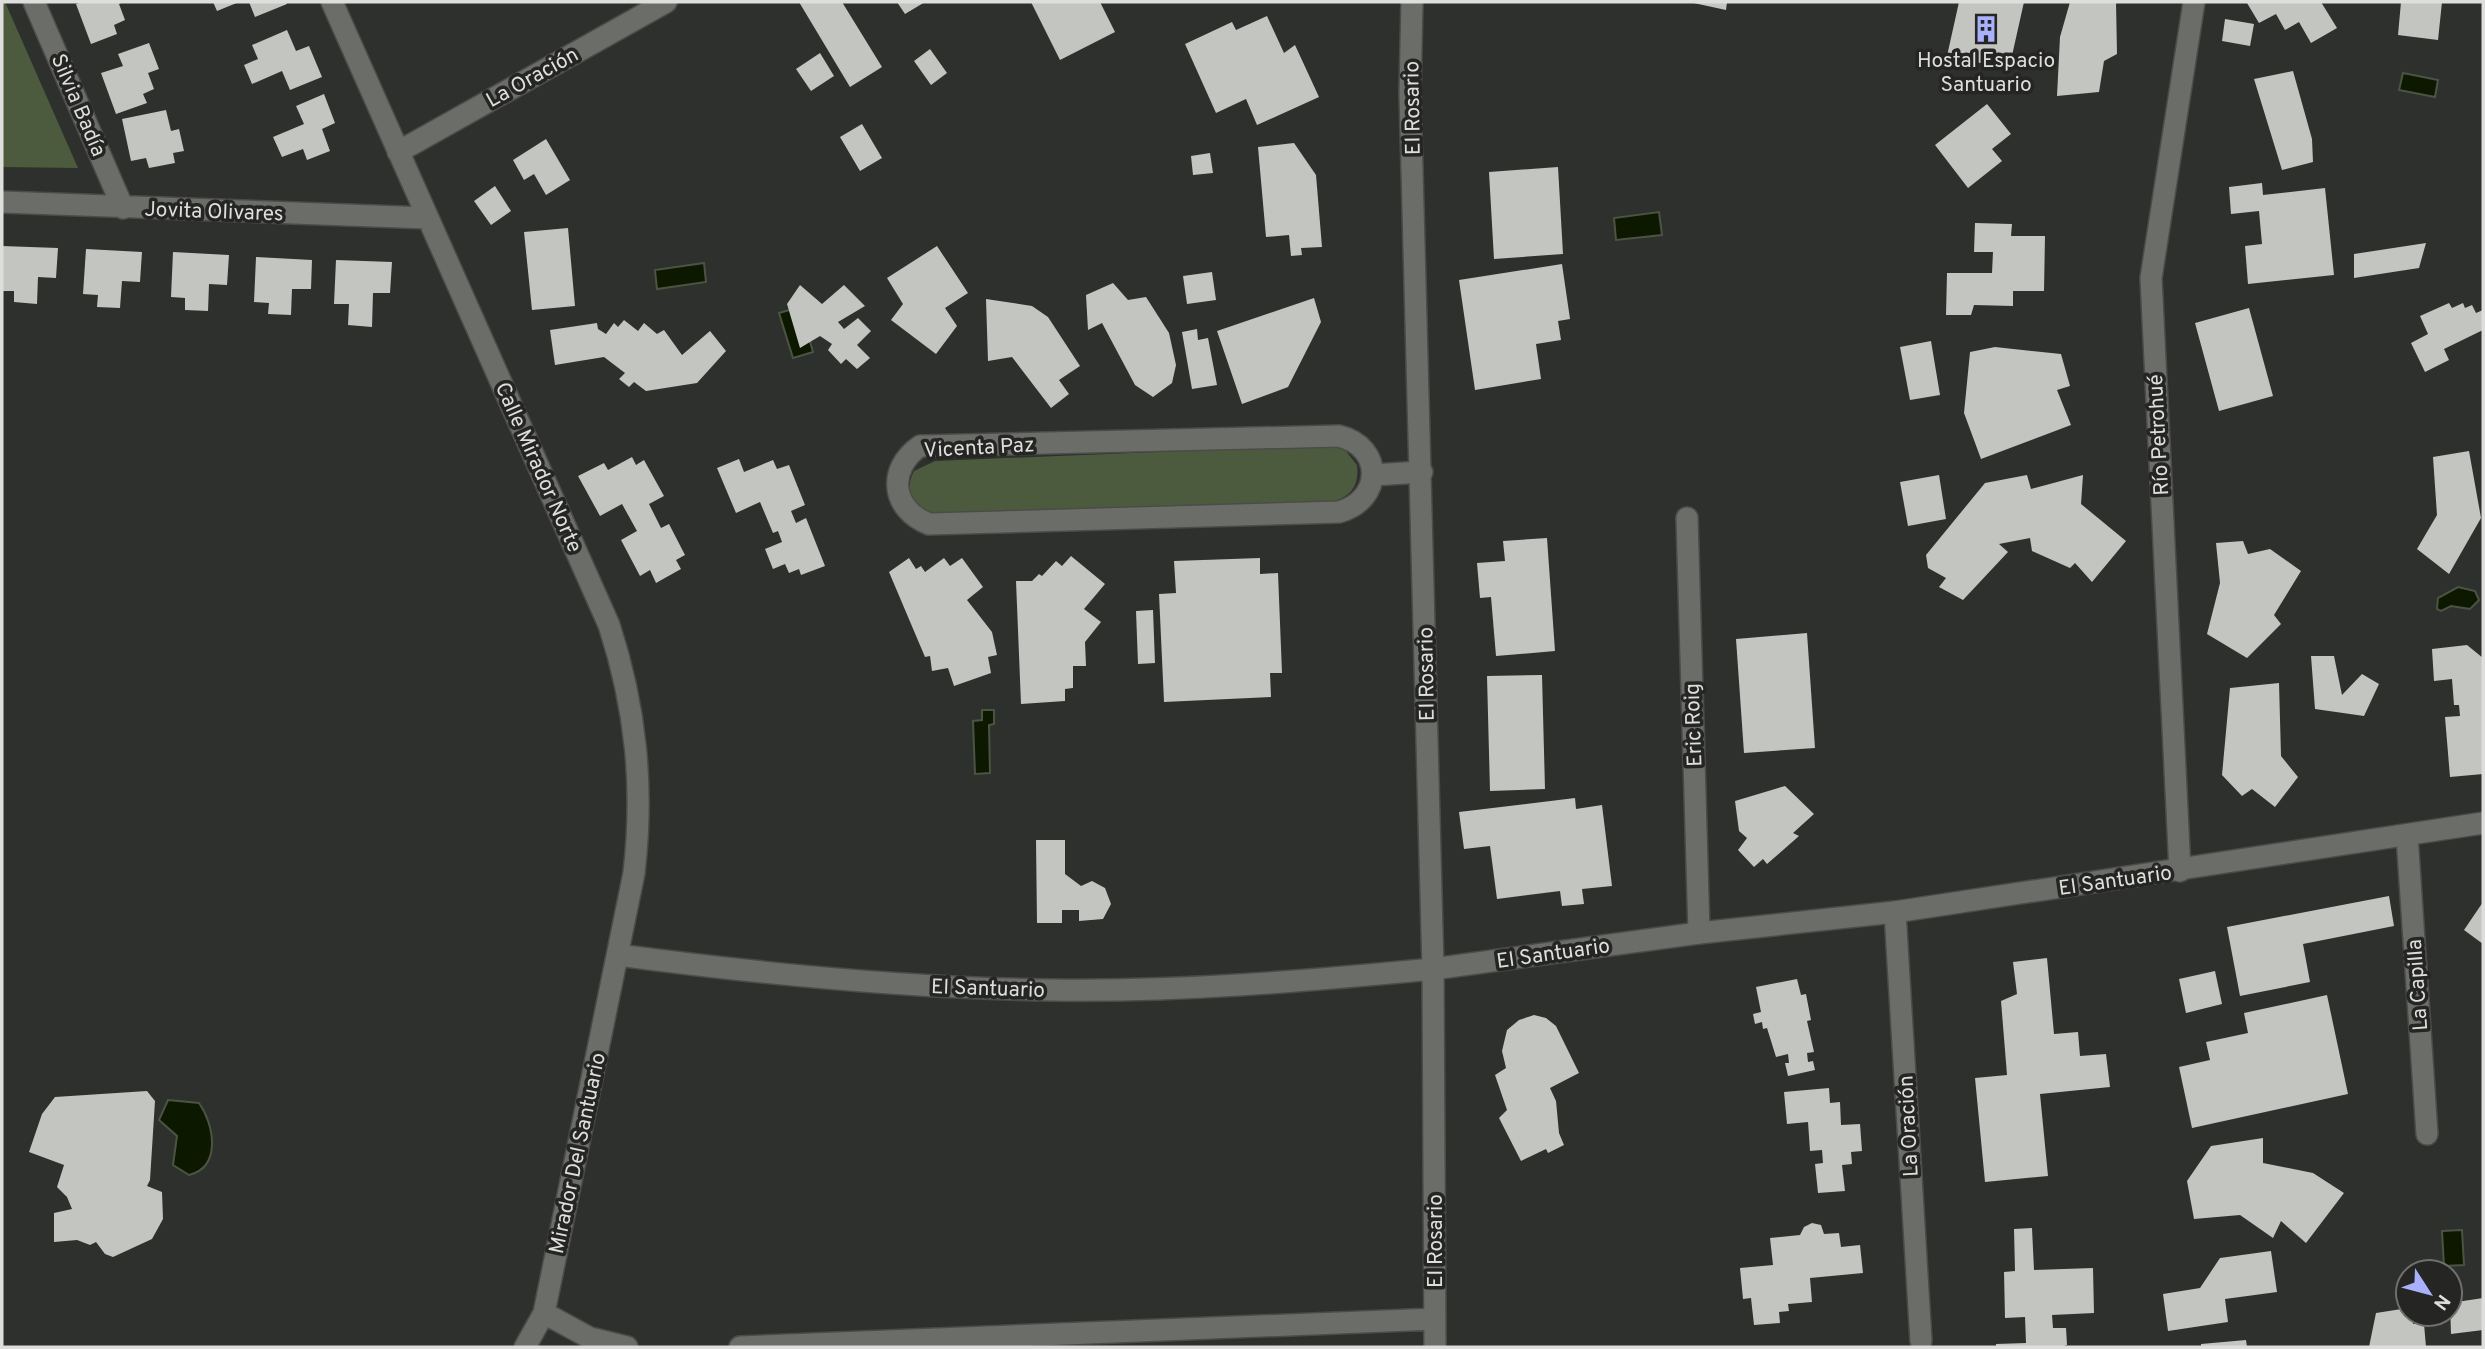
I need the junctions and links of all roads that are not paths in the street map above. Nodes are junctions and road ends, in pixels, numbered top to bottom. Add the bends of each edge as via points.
1 (34, 2) edge
2 (332, 2) edge
3 (666, 2) edge
4 (1412, 2) edge
5 (2194, 2) edge
6 (398, 152) junction
7 (2, 202) edge
8 (123, 208) junction
9 (427, 218) junction
10 (1422, 472) junction
11 (1373, 475) junction
12 (1687, 518) dead end
13 (2483, 823) edge
14 (2407, 836) junction
15 (2180, 871) junction
16 (1895, 912) junction
17 (1699, 933) junction
18 (618, 955) junction
19 (1433, 969) junction
20 (2427, 1133) dead end
21 (544, 1313) junction
22 (1436, 1319) junction
23 (1921, 1341) dead end
24 (525, 1347) edge
25 (627, 1347) edge
26 (740, 1347) edge
27 (1436, 1347) edge

1 - 8 street, Silvia Badía
2 - 6 street, Calle Mirador Norte
3 - 6 street, La Oración
4 - 10 street, El Rosario via 1410,93
5 - 15 street, Río Petrohué via 2151,278
6 - 9 street, Calle Mirador Norte
7 - 8 street, Jovita Olivares
8 - 9 street, Jovita Olivares
9 - 18 street, Calle Mirador Norte via 594,590 621,662 640,782 634,873
10 - 11 street
10 - 19 street, El Rosario
11 - 11 street, Vicenta Paz via 1367,453 1339,436 920,446 902,463 896,487 899,500 916,519 942,524 1339,512 1359,503
12 - 17 street, Eric Roig
13 - 14 street, El Santuario
14 - 15 street, El Santuario
14 - 20 street, La Capilla
15 - 16 street, El Santuario
16 - 17 street, El Santuario
16 - 23 street, La Oración
17 - 19 street, El Santuario
18 - 19 street, El Santuario via 835,980 1053,990 1193,988
18 - 21 street, Mirador Del Santuario
19 - 22 street, El Rosario
21 - 24 street, Mirador Del Santuario
21 - 25 street via 590,1338
22 - 26 street
22 - 27 street, El Rosario

